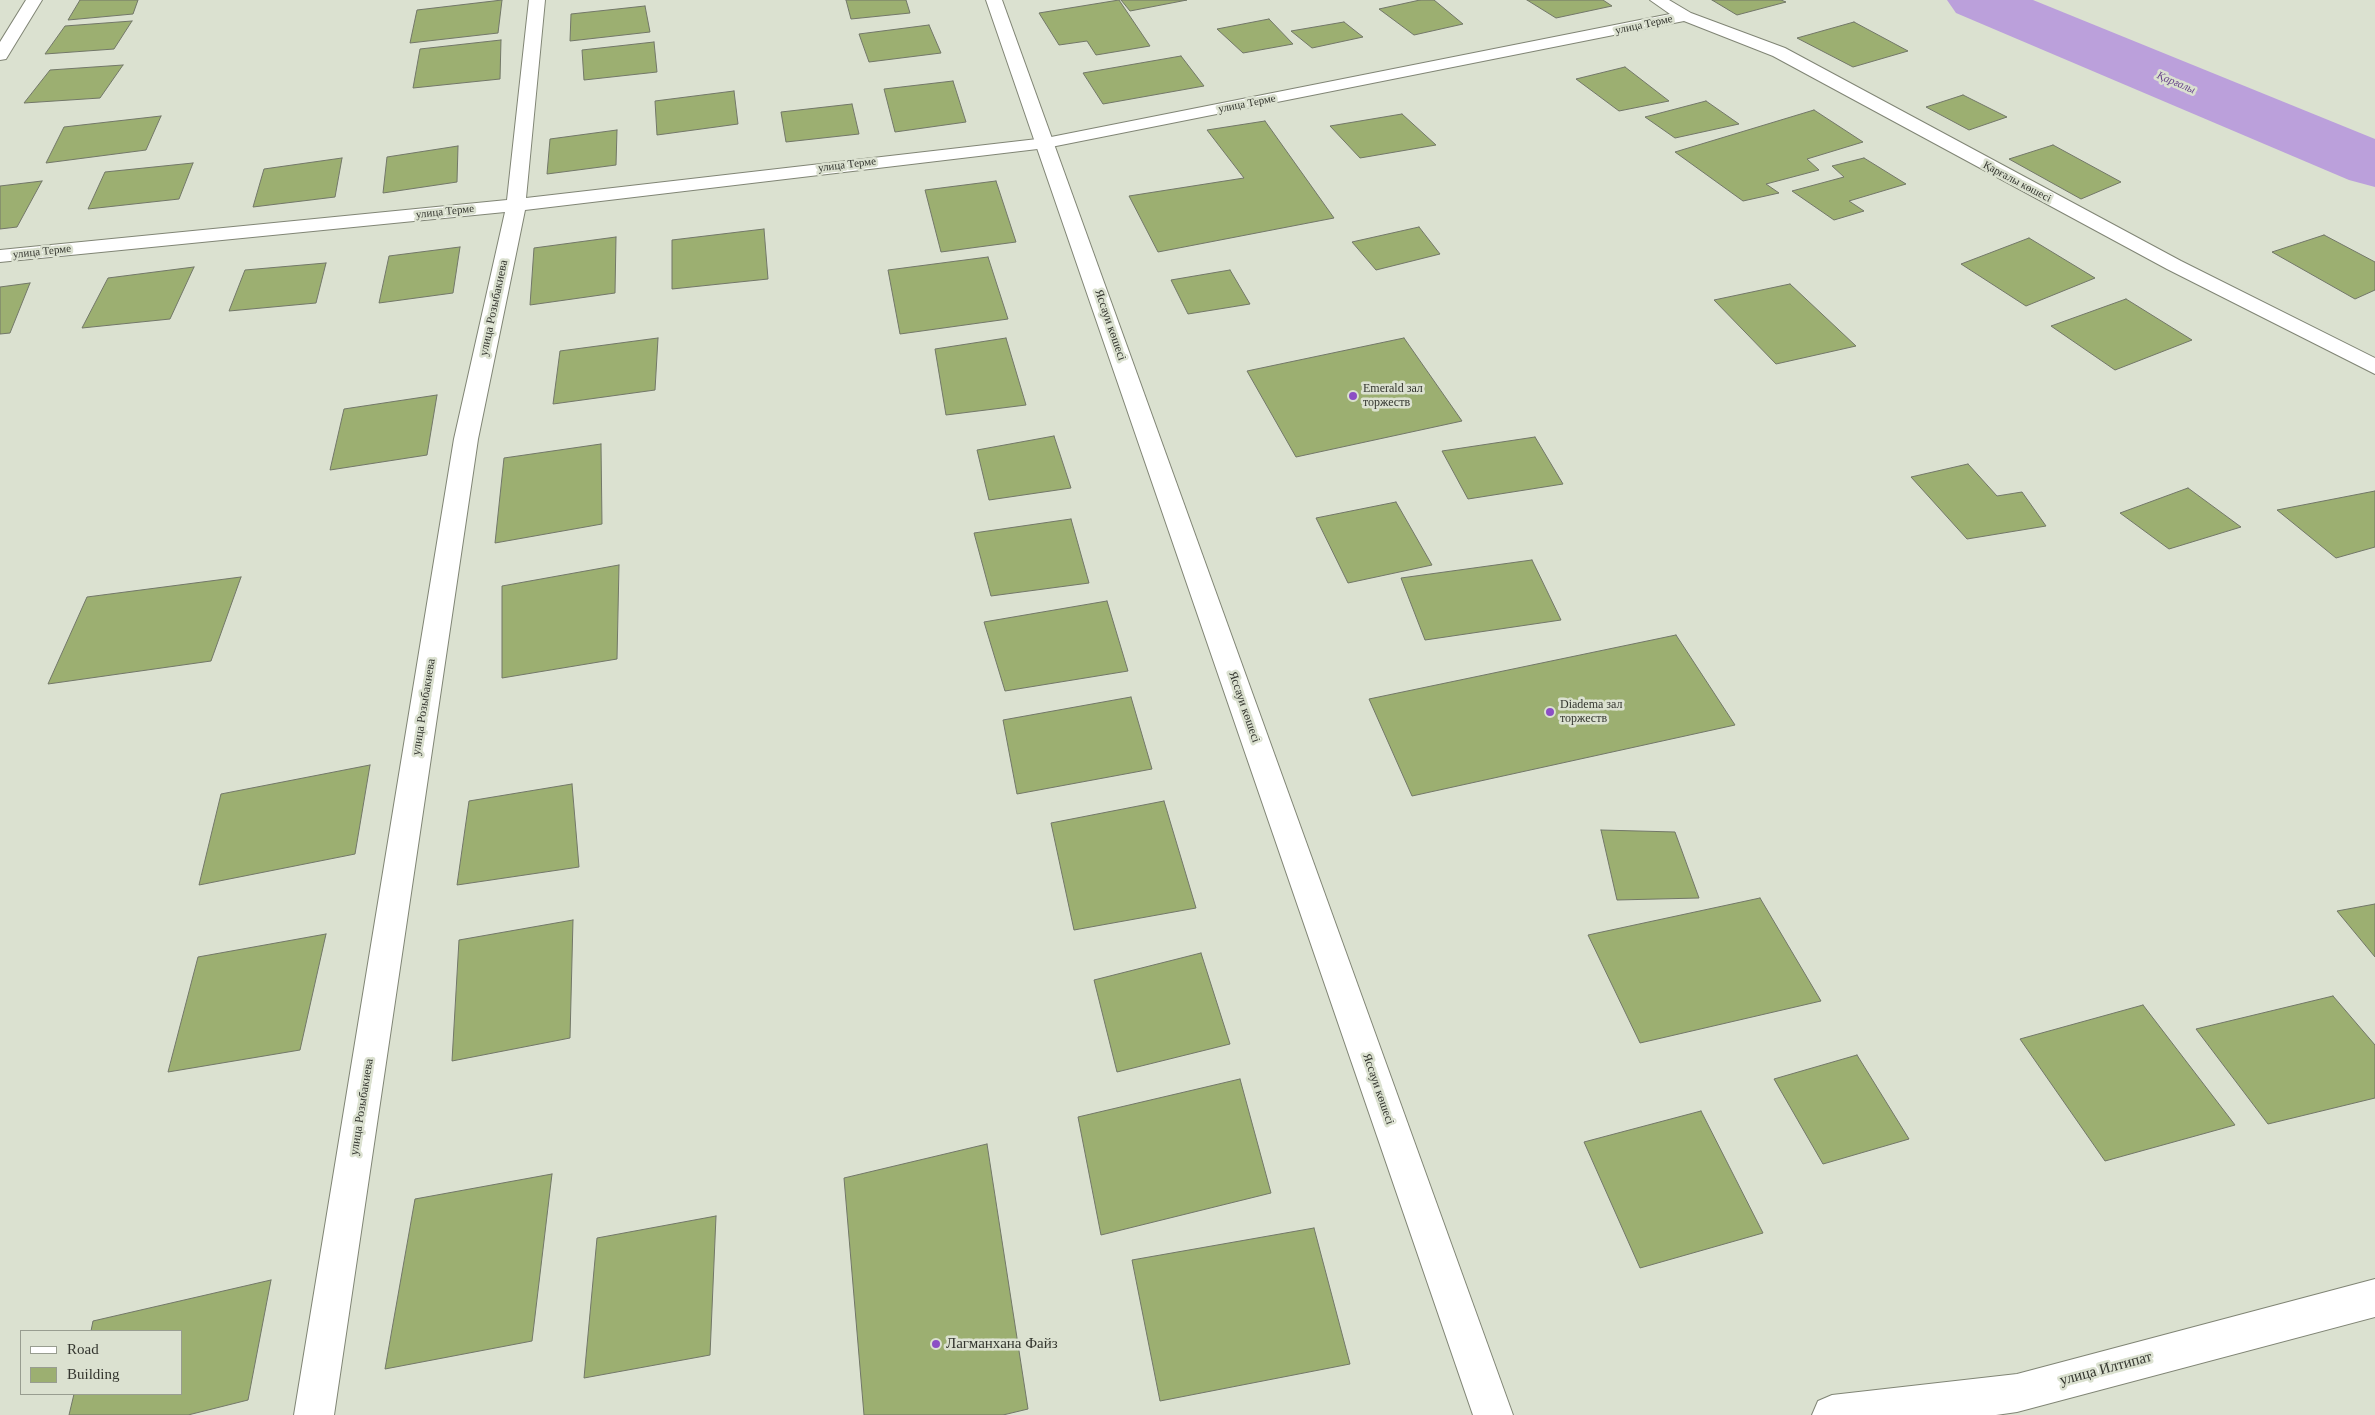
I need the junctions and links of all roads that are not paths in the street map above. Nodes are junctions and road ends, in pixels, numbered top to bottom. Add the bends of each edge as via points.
1 (34, 0) edge
2 (537, 0) edge
3 (994, 0) edge
4 (1658, 0) edge
5 (1686, 16) junction
6 (0, 54) edge
7 (1046, 143) junction
8 (516, 205) junction
9 (0, 256) edge
10 (2375, 367) edge
11 (2375, 1298) edge
12 (314, 1415) edge
13 (1493, 1415) edge
14 (1832, 1415) edge

1 - 6 street
2 - 8 street, улица Розыбакиева
3 - 7 street, Яссауи көшесі
4 - 5 street, Қарғалы көшесі
5 - 7 street, улица Терме
5 - 10 street, Қарғалы көшесі via 1779,52 2174,265
7 - 8 street, улица Терме
7 - 13 street, Яссауи көшесі
8 - 9 street, улица Терме
8 - 12 street, улица Розыбакиева via 466,439
11 - 14 street, улица Илтипат via 2017,1393

